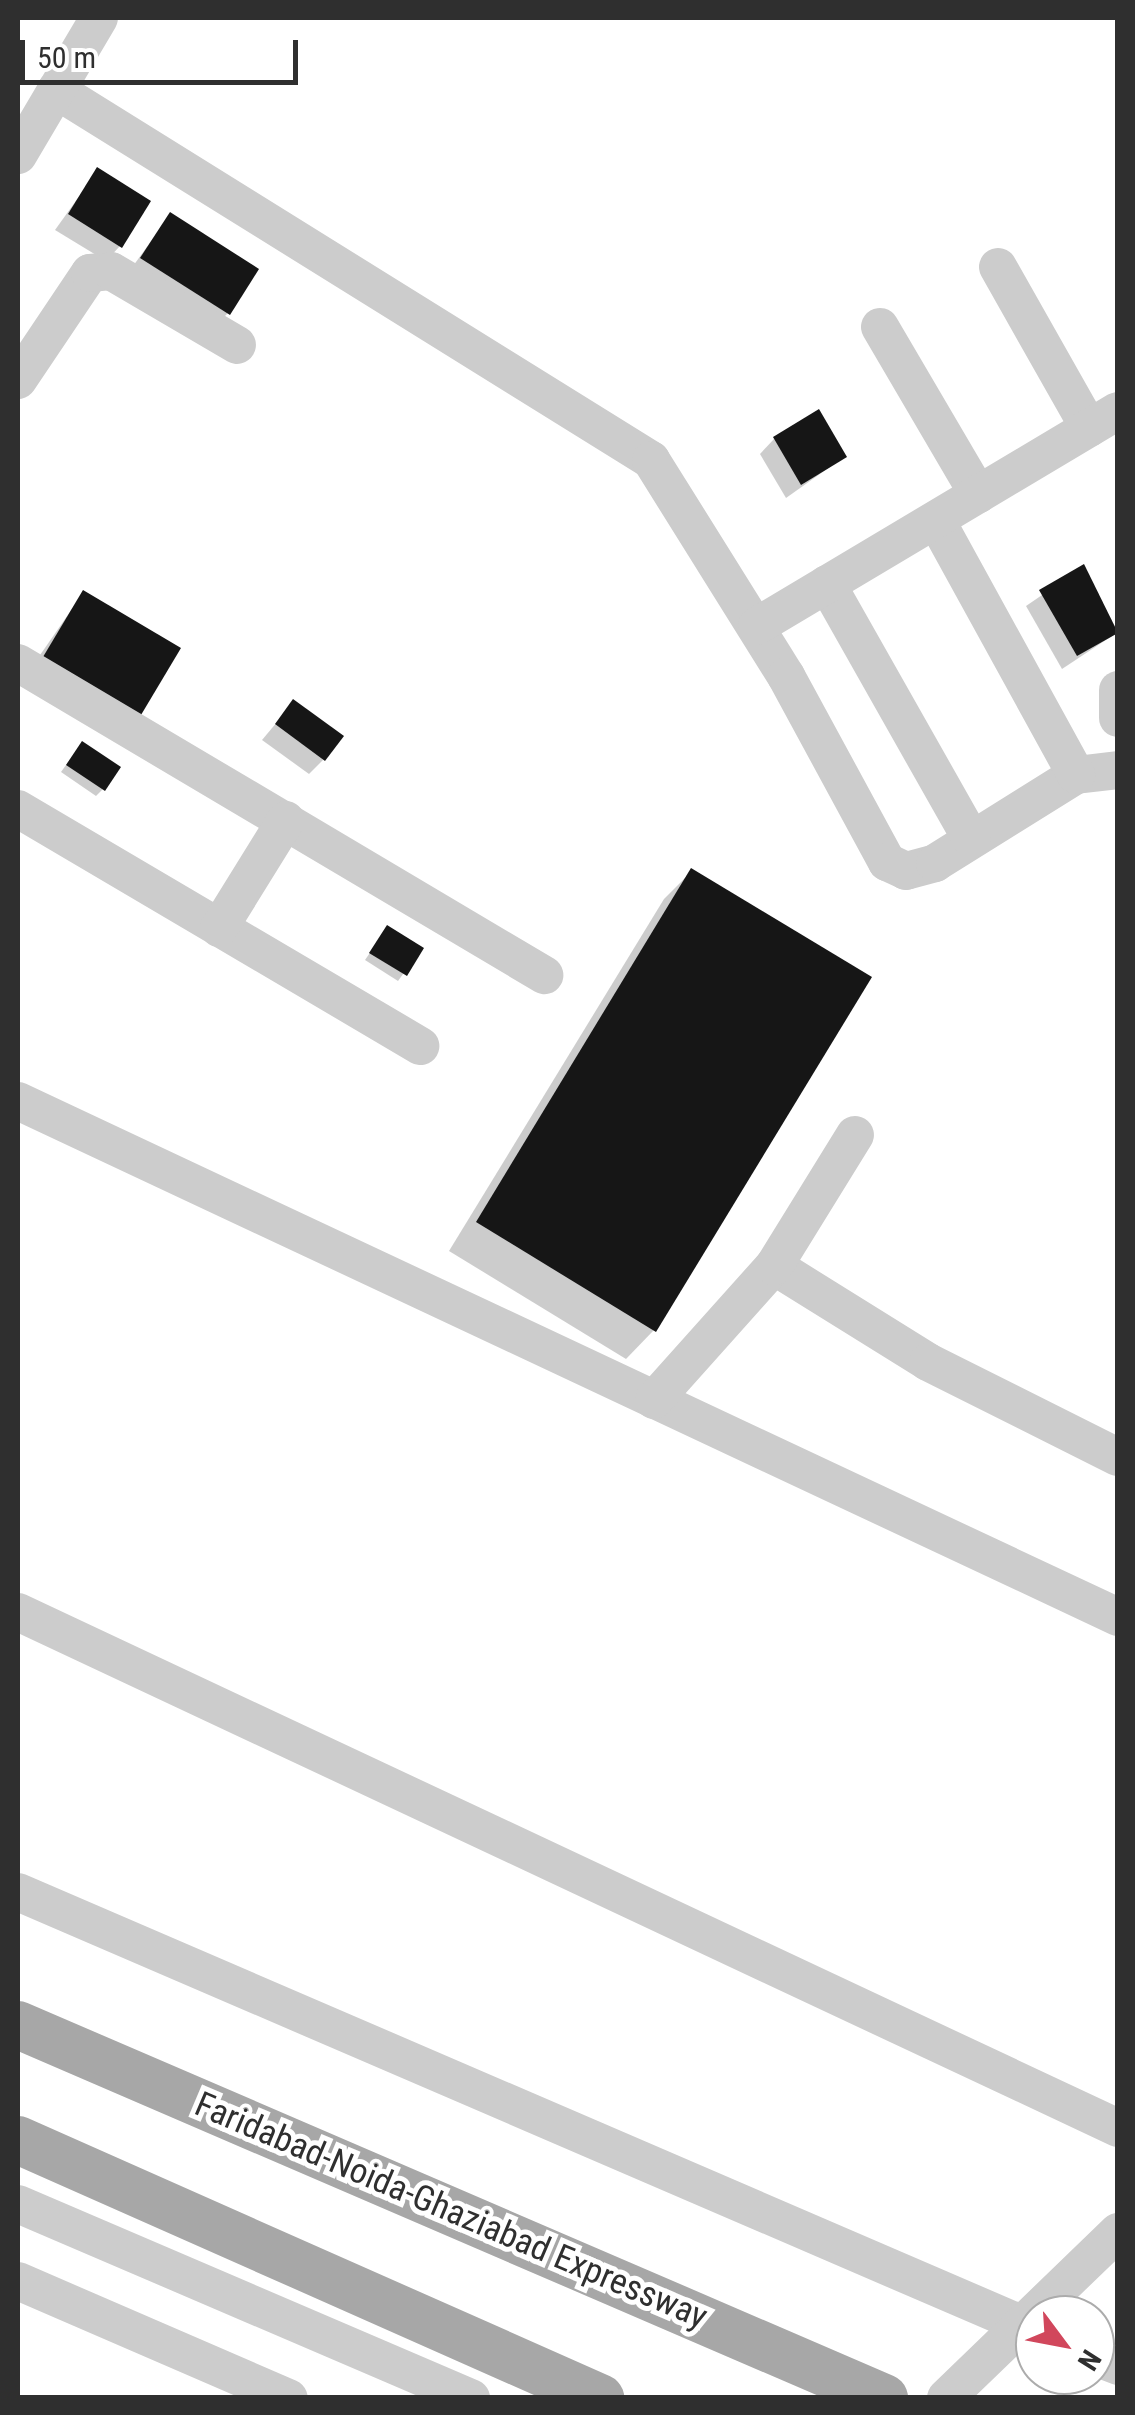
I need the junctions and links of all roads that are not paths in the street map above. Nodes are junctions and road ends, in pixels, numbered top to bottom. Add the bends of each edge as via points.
1 (99, 18) edge
2 (56, 90) junction
3 (18, 156) edge
4 (998, 267) dead end
5 (880, 328) dead end
6 (237, 345) dead end
7 (18, 380) edge
8 (1103, 420) edge
9 (978, 494) junction
10 (936, 520) junction
11 (827, 584) junction
12 (756, 626) junction
13 (18, 663) edge
14 (1118, 690) edge
15 (1118, 718) edge
16 (1106, 765) edge
17 (18, 809) edge
18 (286, 820) junction
19 (971, 840) junction
20 (219, 928) junction
21 (544, 975) dead end
22 (420, 1046) dead end
23 (18, 1102) edge
24 (855, 1135) dead end
25 (774, 1266) junction
26 (654, 1400) junction
27 (1118, 1457) edge
28 (18, 1612) edge
29 (1118, 1617) edge
30 (18, 1892) edge
31 (18, 2025) edge
32 (1118, 2128) edge
33 (18, 2140) edge
34 (18, 2204) edge
35 (1118, 2232) edge
36 (18, 2280) edge
37 (1058, 2295) edge
38 (1015, 2321) edge
39 (1015, 2338) edge
40 (289, 2398) edge
41 (471, 2398) edge
42 (600, 2398) edge
43 (884, 2398) edge
44 (946, 2398) edge

1 - 2 street
2 - 3 street
2 - 12 street via 652,460
4 - 8 street
5 - 9 street
6 - 7 street via 111,271 90,272
8 - 9 street
9 - 10 street
10 - 11 street
10 - 16 street
11 - 12 street
11 - 19 street
12 - 19 street via 887,862 906,871
13 - 18 street
14 - 15 street
16 - 19 street
17 - 20 street
18 - 20 street
18 - 21 street
20 - 22 street
23 - 26 street
24 - 25 street
25 - 26 street
25 - 27 street via 928,1362
26 - 29 street
28 - 32 street
30 - 38 street
31 - 43 main road, Faridabad-Noida-Ghaziabad Expressway
33 - 42 main road
34 - 41 street
35 - 37 street
36 - 40 street
39 - 44 street

